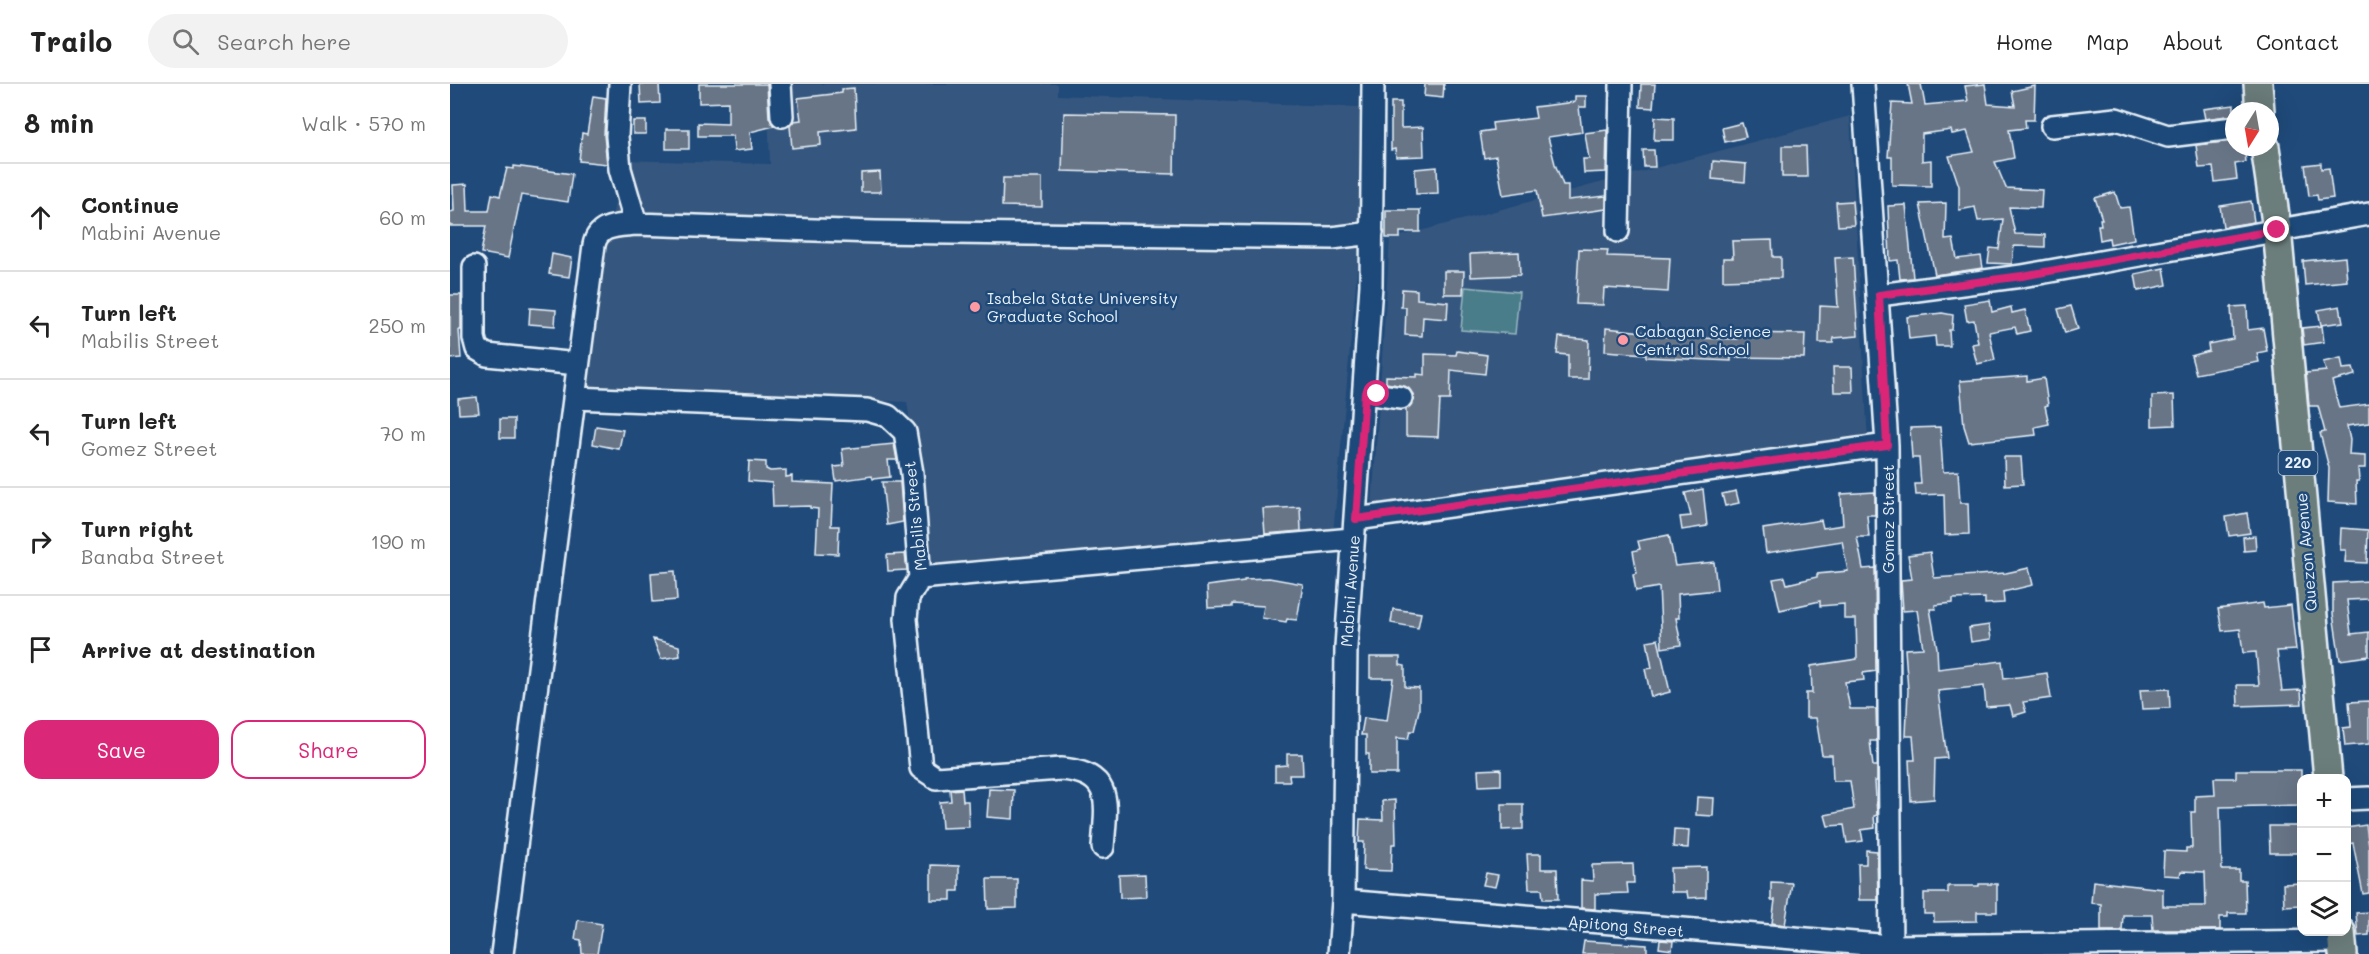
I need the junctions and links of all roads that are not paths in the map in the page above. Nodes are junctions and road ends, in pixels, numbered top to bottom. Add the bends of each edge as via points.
1 (620, 84) edge
2 (780, 84) edge
3 (1373, 84) edge
4 (1621, 84) edge
5 (1863, 84) edge
6 (2258, 84) edge
7 (2259, 102) edge
8 (782, 116) dead end
9 (2052, 126) dead end
10 (2225, 129) edge
11 (2266, 156) edge
12 (2369, 214) edge
13 (636, 224) junction
14 (2277, 230) junction
15 (1618, 231) dead end
16 (1372, 232) junction
17 (474, 267) dead end
18 (1879, 295) junction
19 (578, 364) junction
20 (1365, 393) junction
21 (574, 398) junction
22 (1401, 398) dead end
23 (1887, 445) junction
24 (1354, 529) junction
25 (920, 578) junction
26 (2328, 774) edge
27 (2369, 798) edge
28 (2351, 800) edge
29 (1103, 847) dead end
30 (1343, 901) junction
31 (2342, 942) edge
32 (1891, 950) edge
33 (502, 954) edge
34 (1339, 954) edge

1 - 13 street via 620,169
2 - 8 street
3 - 16 street, Mabini Avenue
4 - 15 street
5 - 18 street, Gomez Street
6 - 7 main road
9 - 10 street via 2116,119 2168,136
11 - 14 main road, Quezon Avenue / 220
12 - 14 street
13 - 16 street via 875,232 1332,238
13 - 19 street via 603,230 596,238
14 - 18 street via 2022,276
14 - 26 main road, Quezon Avenue / 220
16 - 20 street, Mabini Avenue
17 - 19 street via 477,349 487,355
18 - 23 street, Gomez Street
19 - 21 street
20 - 22 street
20 - 24 street, Mabini Avenue
21 - 25 street, Mabilis Street via 867,410 888,416 905,432
21 - 33 street
23 - 24 street, Mabilis Street
23 - 32 street, Gomez Street
24 - 25 street, Mabilis Street
24 - 30 street, Mabini Avenue via 1346,647
25 - 29 street via 908,598 906,619 921,768 936,778 1080,770 1102,786 1106,808
27 - 28 street
30 - 32 street, Apitong Street
30 - 34 street, Mabini Avenue
31 - 32 street, Apitong Street

